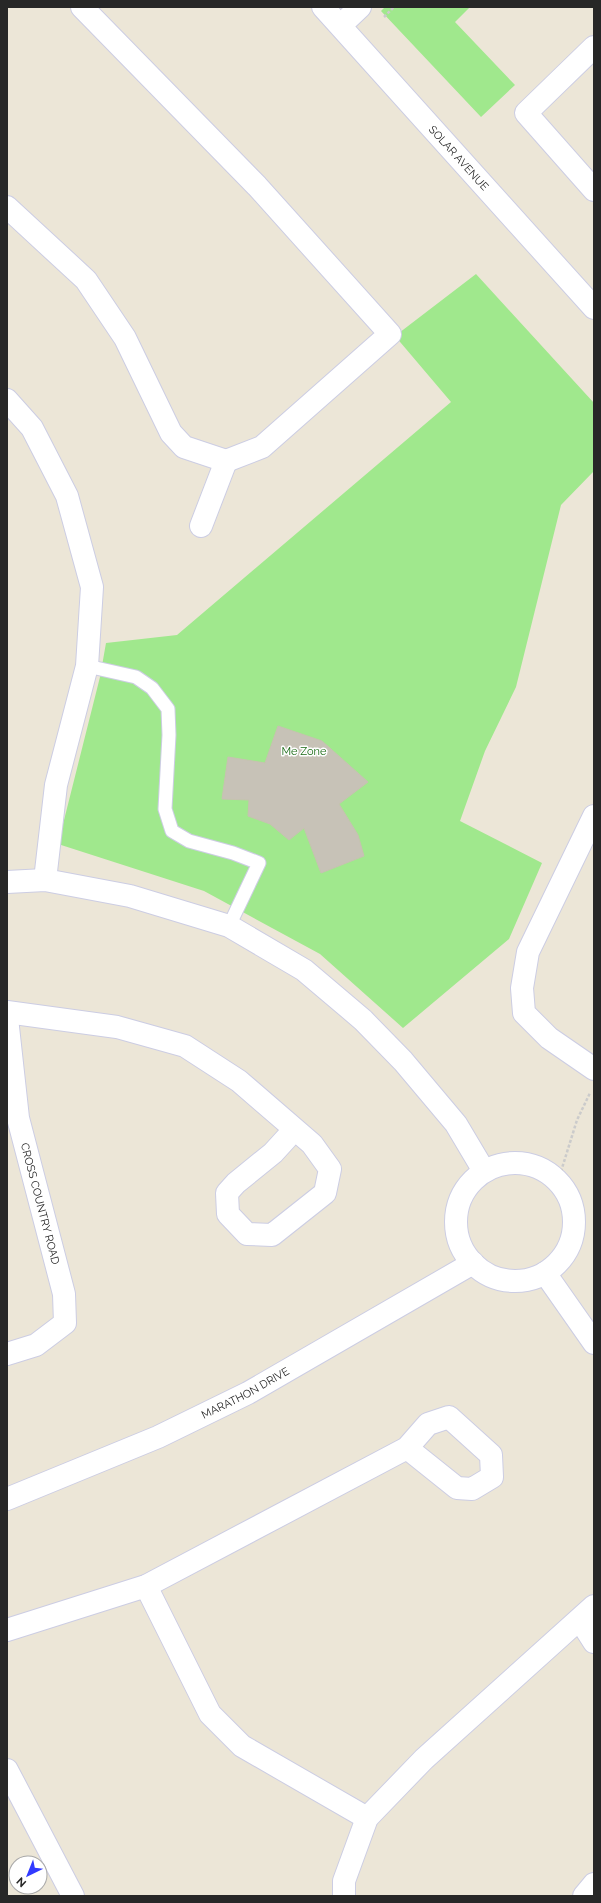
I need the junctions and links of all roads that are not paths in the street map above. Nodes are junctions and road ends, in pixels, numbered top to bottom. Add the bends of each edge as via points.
1 (82, 7) edge
2 (323, 7) edge
3 (360, 7) edge
4 (341, 25) junction
5 (594, 48) edge
6 (594, 190) edge
7 (7, 207) edge
8 (594, 308) edge
9 (7, 400) edge
10 (226, 461) junction
11 (201, 526) dead end
12 (87, 666) junction
13 (594, 816) edge
14 (45, 880) junction
15 (7, 882) edge
16 (229, 926) junction
17 (7, 1012) edge
18 (7, 1018) edge
19 (594, 1069) edge
20 (294, 1130) junction
21 (484, 1171) junction
22 (472, 1263) junction
23 (545, 1274) junction
24 (594, 1343) edge
25 (7, 1354) edge
26 (406, 1448) dead end
27 (7, 1499) edge
28 (146, 1586) junction
29 (587, 1613) edge
30 (7, 1630) edge
31 (594, 1642) edge
32 (7, 1770) edge
33 (367, 1818) junction
34 (594, 1884) edge
35 (73, 1896) edge
36 (344, 1896) edge
37 (584, 1896) edge

1 - 10 street via 258,186 390,334 262,447
2 - 4 street, SOLAR AVENUE
3 - 4 street
4 - 8 street, SOLAR AVENUE
5 - 6 street via 526,112
7 - 10 street via 86,280 125,338 170,433 184,447
9 - 12 street via 32,428 67,496 92,587
10 - 11 street
12 - 14 street via 56,785
12 - 16 lane via 136,677 152,688 168,709 165,809 172,830 188,841 259,863
13 - 19 street via 528,952 522,988 524,1013 549,1038
14 - 15 street
14 - 16 street via 130,896
16 - 21 street via 304,970 362,1020 402,1061 456,1124
17 - 20 street via 117,1027 185,1046 239,1081
18 - 25 street, CROSS COUNTRY ROAD via 18,1118 64,1294 65,1323 36,1345
20 - 20 street via 273,1153 227,1193 228,1214 247,1234 272,1235 325,1193 330,1169 312,1144
21 - 22 street via 464,1192 456,1214 458,1237 462,1249
21 - 23 street via 503,1164 522,1163 541,1169 558,1181 568,1195 574,1212 574,1230 568,1248 559,1262
22 - 23 street via 488,1275 507,1281 526,1280
22 - 27 street, MARATHON DRIVE via 248,1393 158,1437
23 - 24 street
26 - 28 street
28 - 30 street
28 - 33 street via 210,1714 242,1746
29 - 31 street
29 - 33 street via 424,1759
32 - 35 street
33 - 36 street via 344,1881
34 - 37 street

